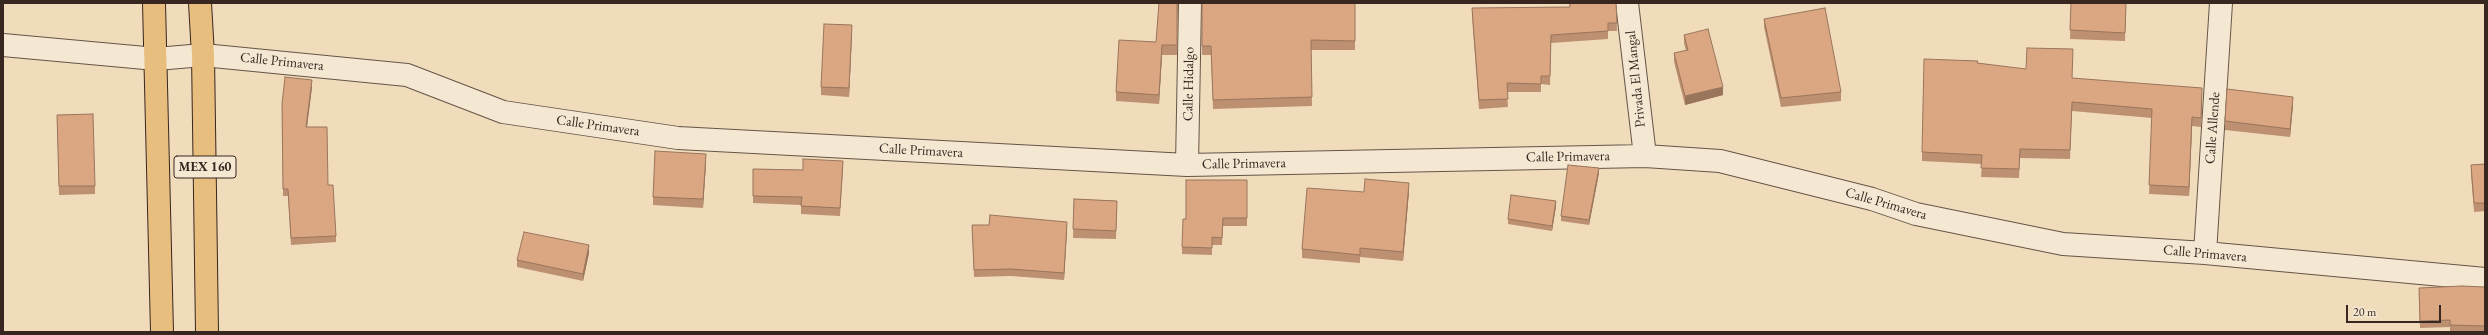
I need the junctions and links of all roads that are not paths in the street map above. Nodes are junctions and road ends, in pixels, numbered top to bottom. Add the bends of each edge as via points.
1 (154, 3) edge
2 (200, 3) edge
3 (1190, 3) edge
4 (1627, 3) edge
5 (2221, 3) edge
6 (3, 45) edge
7 (203, 54) junction
8 (156, 59) junction
9 (1645, 156) junction
10 (1187, 165) junction
11 (2205, 253) junction
12 (2485, 279) edge
13 (162, 332) edge
14 (207, 332) edge

1 - 8 main road, MEX 160
2 - 7 main road, MEX 160
3 - 10 street, Calle Hidalgo
4 - 9 street, Privada El Mangal
5 - 11 street, Calle Allende
6 - 8 street, Calle Primavera
7 - 8 street, Calle Primavera
7 - 10 street, Calle Primavera via 407,75 503,112 678,138
7 - 14 main road, MEX 160
8 - 13 main road, MEX 160
9 - 10 street, Calle Primavera
9 - 11 street, Calle Primavera via 1720,161 1872,199 1916,214 2063,244
11 - 12 street, Calle Primavera

